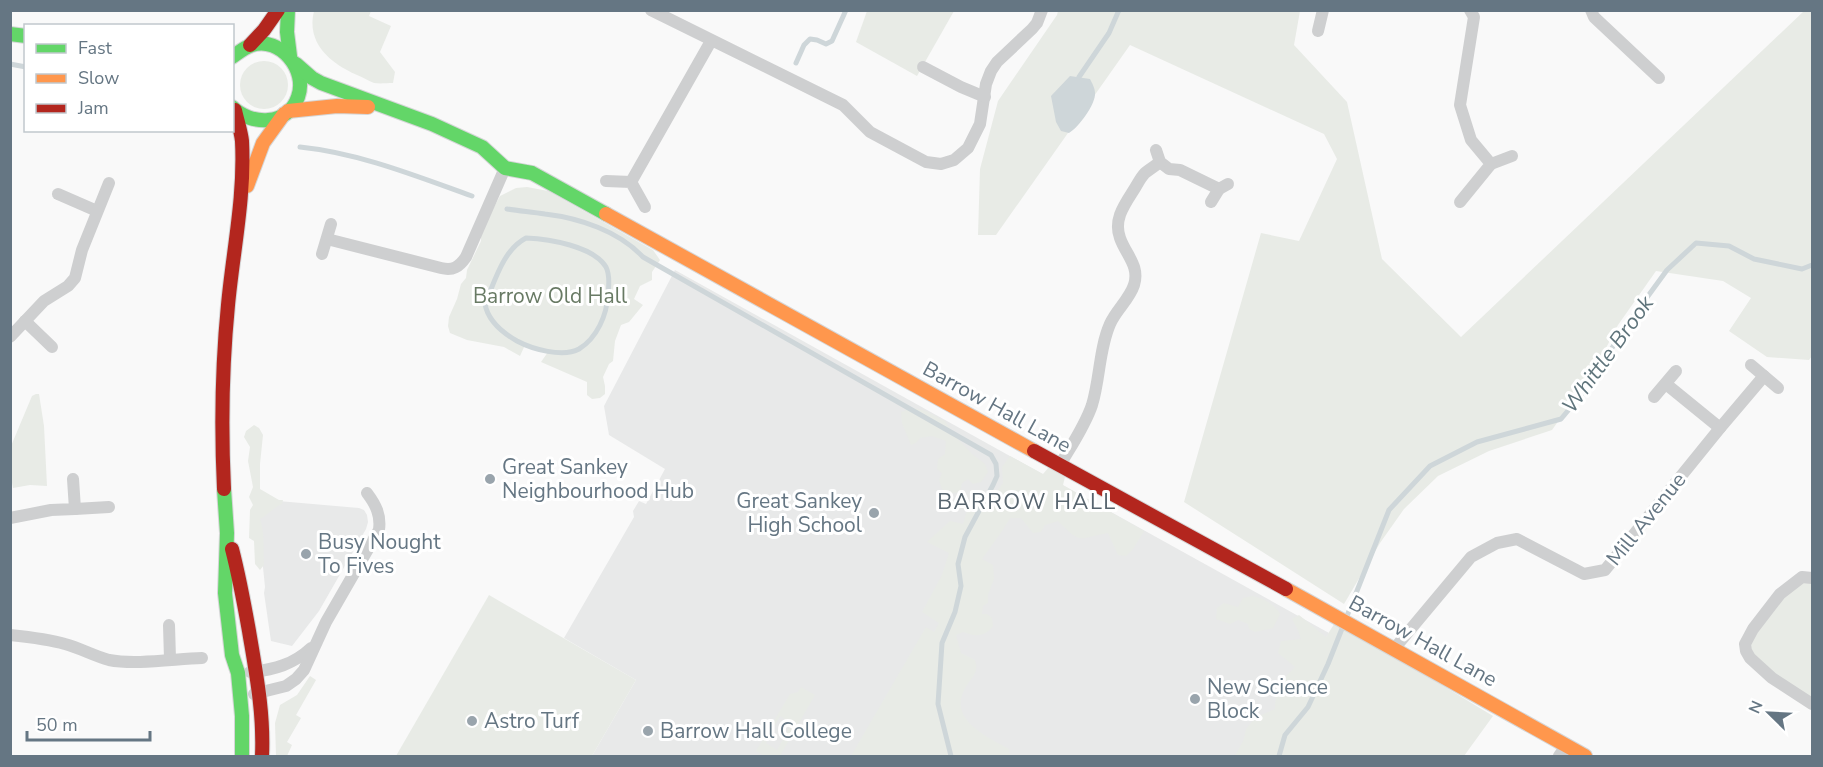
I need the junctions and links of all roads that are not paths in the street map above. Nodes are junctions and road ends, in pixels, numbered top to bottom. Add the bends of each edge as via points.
1 (278, 10) edge
2 (288, 10) edge
3 (651, 10) edge
4 (1042, 10) edge
5 (1323, 10) edge
6 (1470, 10) edge
7 (1591, 10) edge
8 (1318, 31) dead end
9 (711, 41) junction
10 (250, 45) junction
11 (234, 55) edge
12 (293, 60) junction
13 (923, 67) dead end
14 (1659, 78) dead end
15 (984, 97) junction
16 (234, 108) edge
17 (385, 108) junction
18 (287, 112) junction
19 (1512, 156) dead end
20 (1491, 164) junction
21 (505, 168) junction
22 (606, 181) dead end
23 (631, 182) junction
24 (109, 183) dead end
25 (58, 194) dead end
26 (1211, 202) dead end
27 (1460, 202) dead end
28 (240, 206) junction
29 (645, 207) dead end
30 (97, 211) junction
31 (331, 224) dead end
32 (327, 239) junction
33 (322, 254) dead end
34 (25, 321) junction
35 (10, 337) edge
36 (52, 348) dead end
37 (1751, 365) dead end
38 (1677, 370) dead end
39 (1764, 376) junction
40 (1666, 384) junction
41 (1778, 388) dead end
42 (1654, 397) dead end
43 (1720, 428) junction
44 (1060, 465) junction
45 (73, 479) dead end
46 (367, 493) dead end
47 (109, 507) dead end
48 (75, 509) junction
49 (10, 518) edge
50 (227, 533) junction
51 (1812, 578) edge
52 (169, 625) dead end
53 (10, 635) edge
54 (314, 645) junction
55 (1394, 649) junction
56 (202, 658) dead end
57 (170, 659) junction
58 (257, 671) junction
59 (238, 673) junction
60 (259, 693) junction
61 (240, 696) junction
62 (1812, 704) edge
63 (1562, 751) edge
64 (242, 756) edge
65 (262, 756) edge
66 (1585, 756) edge

1 - 10 street
2 - 12 street via 287,32
3 - 9 street
4 - 15 street via 1032,29 991,71
5 - 8 street
6 - 20 street via 1474,17 1460,105 1471,140
7 - 14 street
9 - 15 street via 843,105 870,132 933,164 954,160 968,148 980,124
9 - 23 street
10 - 11 street
10 - 12 street via 272,45
12 - 17 street via 321,83
12 - 18 street via 300,76 300,89
13 - 15 street
16 - 18 street via 244,116 265,121
16 - 28 street via 242,139
17 - 18 street via 336,106
17 - 21 street via 482,147
18 - 28 street via 263,143
19 - 20 street
20 - 27 street
21 - 32 street via 466,258 457,268 446,269
21 - 44 street, Barrow Hall Lane via 532,173
22 - 23 street
23 - 29 street
24 - 30 street
25 - 30 street
26 - 44 street via 1224,187 1169,168 1158,156 1120,213 1118,232 1134,264 1134,284 1110,324 1092,403
28 - 50 street via 223,375
30 - 34 street via 75,278
31 - 32 street
32 - 33 street
34 - 35 street
34 - 36 street
37 - 39 street
38 - 40 street
39 - 41 street
39 - 43 street, Mill Avenue
40 - 42 street
40 - 43 street
43 - 55 street, Mill Avenue via 1605,570 1584,574 1517,539 1497,543 1471,558
44 - 55 street, Barrow Hall Lane
45 - 48 street
46 - 54 street via 379,513 379,530
47 - 48 street
48 - 49 street
50 - 58 street via 241,580
50 - 59 street via 225,592 232,655
51 - 62 street via 1802,577 1780,594 1745,644 1750,658 1772,678
52 - 57 street
53 - 57 street via 64,644 111,660
54 - 58 street via 291,663
54 - 60 street via 297,679
55 - 63 street, Barrow Hall Lane
56 - 57 street
58 - 59 street
58 - 60 street
59 - 61 street
60 - 61 street
60 - 65 street
61 - 64 street
63 - 66 street, Barrow Hall Lane

